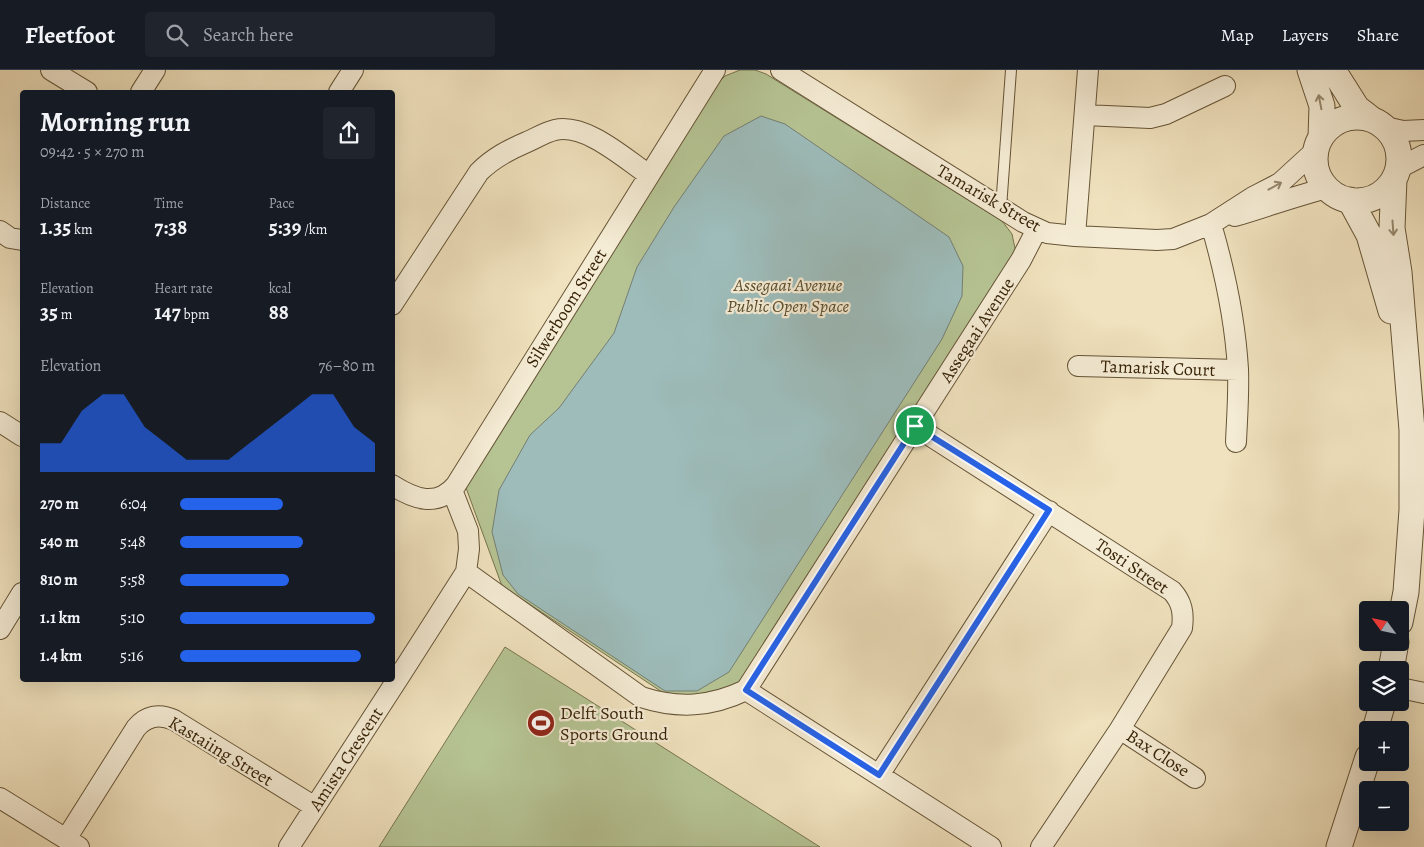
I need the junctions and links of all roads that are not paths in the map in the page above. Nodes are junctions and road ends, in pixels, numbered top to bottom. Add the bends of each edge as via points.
1 (51, 70) edge
2 (155, 70) edge
3 (353, 70) edge
4 (715, 70) edge
5 (781, 70) edge
6 (1011, 70) edge
7 (1088, 70) edge
8 (1310, 70) edge
9 (1333, 70) edge
10 (1225, 86) dead end
11 (84, 90) edge
12 (142, 90) edge
13 (340, 90) edge
14 (1085, 115) junction
15 (1378, 123) junction
16 (1424, 130) edge
17 (1318, 144) junction
18 (1424, 155) edge
19 (1395, 174) junction
20 (649, 175) junction
21 (1327, 188) junction
22 (1350, 200) junction
23 (1001, 208) junction
24 (1215, 222) junction
25 (1037, 229) junction
26 (0, 231) edge
27 (1075, 236) junction
28 (20, 240) edge
29 (395, 299) edge
30 (1405, 356) junction
31 (1078, 366) dead end
32 (1238, 370) junction
33 (0, 422) edge
34 (915, 426) junction
35 (20, 435) edge
36 (1236, 442) dead end
37 (395, 487) edge
38 (452, 490) junction
39 (1049, 510) junction
40 (466, 572) junction
41 (20, 596) edge
42 (1404, 601) edge
43 (0, 629) edge
44 (396, 675) edge
45 (392, 682) edge
46 (746, 690) junction
47 (1409, 690) edge
48 (1424, 693) edge
49 (1120, 729) junction
50 (1363, 771) edge
51 (879, 775) junction
52 (1195, 778) dead end
53 (0, 798) edge
54 (315, 807) junction
55 (72, 843) edge
56 (289, 847) edge
57 (991, 847) edge
58 (1041, 847) edge
59 (1339, 847) edge

1 - 11 street
2 - 12 street
3 - 13 street
4 - 20 street, Silwerboom Street
5 - 23 street, Tamarisk Street
6 - 23 lane
7 - 14 street
17 -> 8 street via 1322,106
9 - 15 street via 1357,108
10 - 14 street via 1166,114 1150,118
14 - 27 street
15 - 16 street via 1403,131
15 - 17 street via 1346,118 1332,125
15 - 19 street via 1391,134 1398,151
17 - 21 street via 1316,171
24 -> 17 street, Tamarisk Street via 1280,183
18 - 19 street
19 - 22 street via 1380,194 1365,200
19 -> 30 street via 1392,228
20 - 29 street via 589,134 577,130 555,130 505,152 479,172
20 - 38 street, Silwerboom Street
21 - 22 street
21 - 24 street, Tamarisk Street
22 - 30 street via 1369,235
23 - 25 street, Tamarisk Street
24 - 27 street, Tamarisk Street via 1188,234 1157,240
24 - 32 street, Tamarisk Court via 1228,288
25 - 27 street, Tamarisk Street
25 - 34 street, Assegaai Avenue via 1021,260
26 - 28 street
30 - 42 street via 1412,430 1412,510
31 - 32 street, Tamarisk Court
32 - 36 street, Tamarisk Court
33 - 35 street
34 - 39 street, Tosti Street
34 - 46 street, Assegaai Avenue
37 - 38 street via 408,495 428,500
38 - 40 street via 468,531
39 - 49 street, Tosti Street via 1172,591 1183,610 1182,628
39 - 51 street
40 - 44 street, Amista Crescent
40 - 46 street via 640,697 659,703 698,705
41 - 43 street
45 - 54 street, Amista Crescent
46 - 51 street
47 - 48 street
49 - 52 street, Bax Close
49 - 58 street, Tosti Street
50 - 59 street
51 - 57 street
53 - 55 street
54 - 55 street, Kastaiing Street via 174,720 152,716 136,728
54 - 56 street, Amista Crescent

